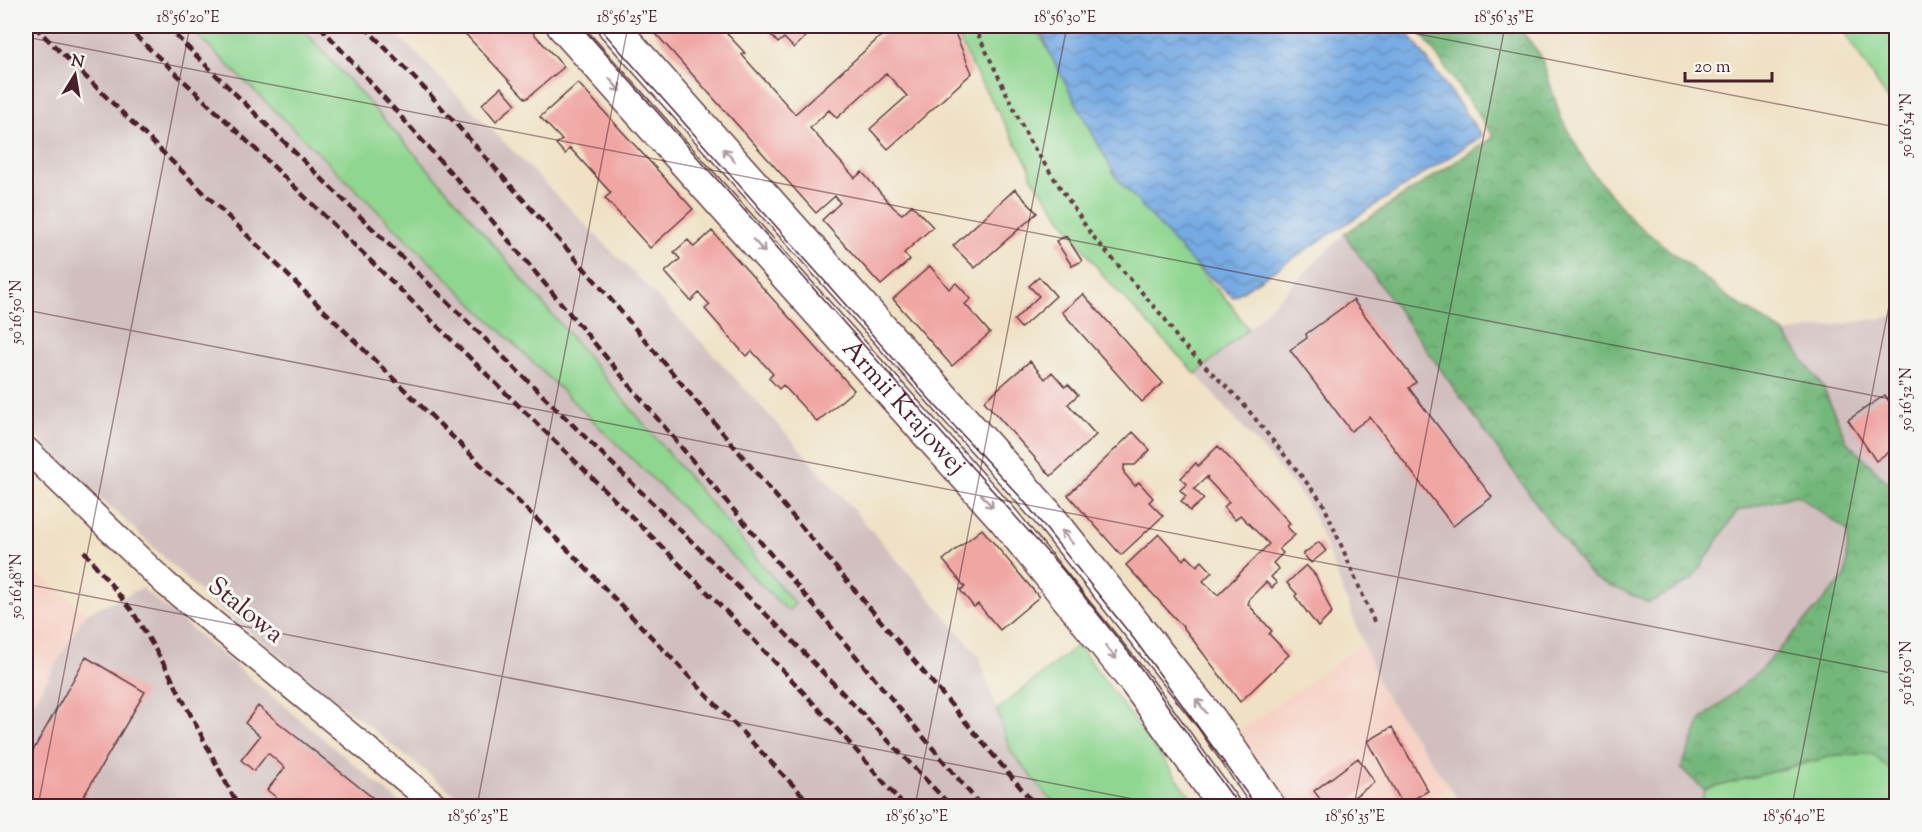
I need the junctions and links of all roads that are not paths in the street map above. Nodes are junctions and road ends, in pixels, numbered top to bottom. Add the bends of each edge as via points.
1 (562, 26) edge
2 (615, 28) edge
3 (590, 56) junction
4 (683, 104) junction
5 (655, 129) junction
6 (759, 188) junction
7 (730, 214) junction
8 (831, 269) junction
9 (803, 296) junction
10 (867, 309) junction
11 (838, 335) junction
12 (896, 341) junction
13 (920, 368) junction
14 (868, 369) junction
15 (942, 392) junction
16 (893, 396) junction
17 (913, 419) junction
18 (26, 449) edge
19 (1039, 504) junction
20 (1012, 530) junction
21 (1095, 570) junction
22 (1065, 595) junction
23 (1224, 740) junction
24 (1193, 762) junction
25 (437, 807) edge
26 (1224, 807) edge
27 (1270, 807) edge

1 - 3 street, Armii Krajowej
2 - 3 street
2 - 4 street, Armii Krajowej
3 -> 5 street, Armii Krajowej
4 - 5 street
6 -> 4 street, Armii Krajowej
5 - 7 street, Armii Krajowej
6 - 7 street
6 - 8 street, Armii Krajowej
7 -> 9 street, Armii Krajowej
8 - 9 street
8 - 10 street, Armii Krajowej
9 - 11 street, Armii Krajowej
10 - 11 street
10 - 12 street, Armii Krajowej
11 - 14 street, Armii Krajowej
12 - 13 street, Armii Krajowej
12 - 14 street
13 - 15 street, Armii Krajowej
13 - 16 street
14 - 16 street, Armii Krajowej
15 - 17 street
15 - 19 street, Armii Krajowej
16 - 17 street, Armii Krajowej
17 -> 20 street, Armii Krajowej
18 - 25 street, Stalowa via 166,584
19 - 20 street
21 -> 19 street, Armii Krajowej
20 - 22 street, Armii Krajowej
21 - 22 street
23 -> 21 street, Armii Krajowej
22 -> 24 street, Armii Krajowej
23 - 24 street
23 - 27 street, Armii Krajowej
24 - 26 street, Armii Krajowej

